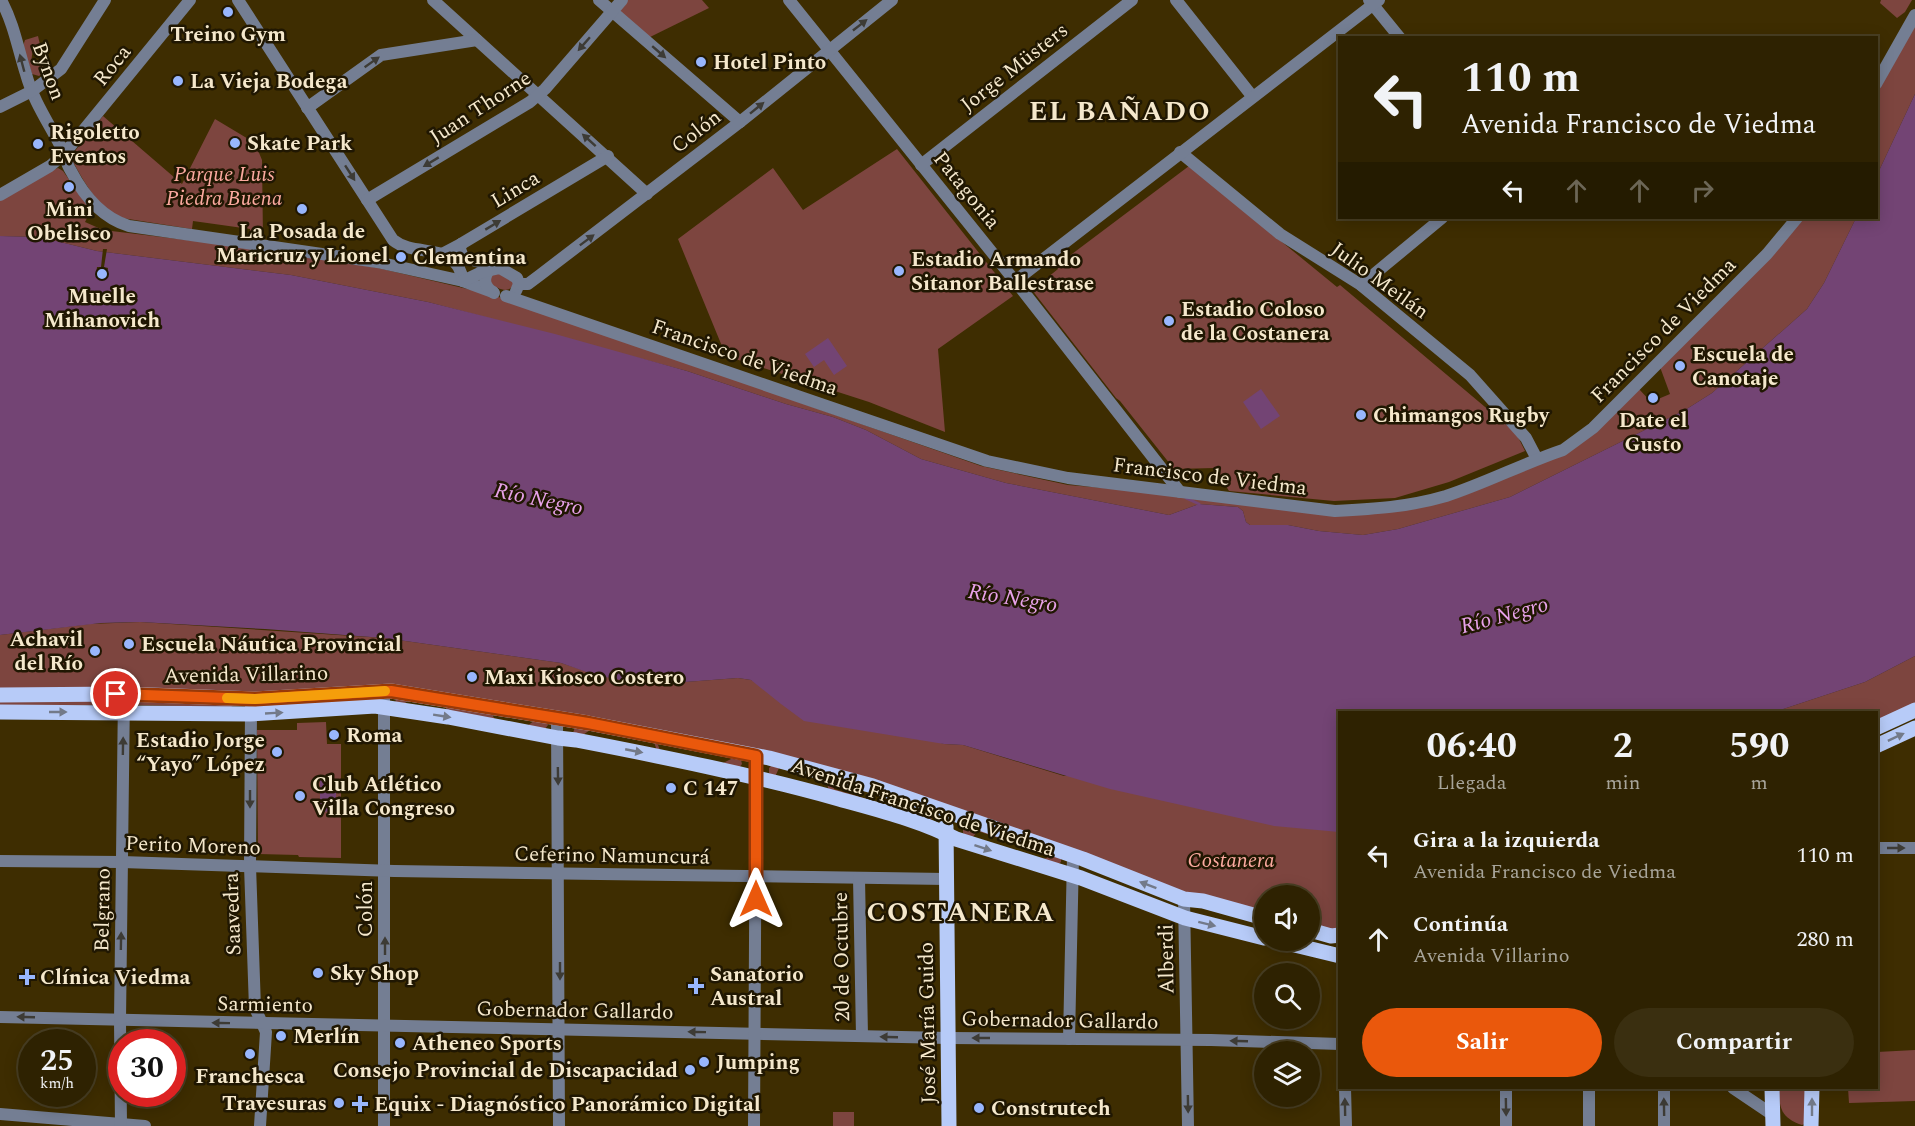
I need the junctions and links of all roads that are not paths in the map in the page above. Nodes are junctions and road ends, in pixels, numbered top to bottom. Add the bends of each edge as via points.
1 (1, 0) edge
2 (105, 0) edge
3 (190, 0) edge
4 (238, 0) edge
5 (433, 0) edge
6 (599, 0) edge
7 (622, 0) edge
8 (789, 0) edge
9 (892, 0) edge
10 (1132, 0) edge
11 (1176, 0) edge
12 (1373, 2) edge
13 (612, 11) junction
14 (1915, 15) edge
15 (1398, 36) edge
16 (477, 40) junction
17 (829, 50) junction
18 (1878, 80) edge
19 (32, 91) junction
20 (540, 95) junction
21 (1252, 96) junction
22 (0, 107) edge
23 (307, 108) junction
24 (740, 122) junction
25 (1180, 152) junction
26 (64, 154) junction
27 (608, 156) junction
28 (921, 165) junction
29 (647, 194) junction
30 (0, 195) edge
31 (367, 200) junction
32 (1441, 219) edge
33 (1796, 219) edge
34 (461, 244) junction
35 (442, 254) junction
36 (494, 269) junction
37 (463, 281) junction
38 (1015, 281) junction
39 (1361, 285) junction
40 (519, 286) junction
41 (493, 292) junction
42 (506, 296) junction
43 (540, 307) junction
44 (1538, 459) junction
45 (1180, 492) junction
46 (384, 691) junction
47 (124, 694) junction
48 (0, 695) edge
49 (251, 706) junction
50 (384, 708) junction
51 (1915, 710) edge
52 (0, 712) edge
53 (123, 712) junction
54 (557, 718) junction
55 (1878, 727) edge
56 (1915, 728) edge
57 (558, 738) junction
58 (1878, 745) edge
59 (756, 756) junction
60 (756, 777) junction
61 (947, 812) junction
62 (946, 834) junction
63 (1878, 848) edge
64 (1915, 848) edge
65 (1074, 856) junction
66 (0, 861) edge
67 (122, 861) junction
68 (250, 866) junction
69 (384, 871) junction
70 (559, 873) junction
71 (756, 876) junction
72 (1072, 876) junction
73 (859, 878) junction
74 (946, 879) junction
75 (1184, 899) junction
76 (1254, 915) edge
77 (1185, 918) junction
78 (1320, 933) edge
79 (1338, 934) edge
80 (1254, 935) edge
81 (1319, 951) edge
82 (1338, 956) edge
83 (0, 1017) edge
84 (120, 1020) junction
85 (262, 1024) junction
86 (385, 1025) junction
87 (560, 1030) junction
88 (755, 1033) junction
89 (862, 1036) junction
90 (948, 1038) junction
91 (1069, 1039) junction
92 (1187, 1041) junction
93 (1338, 1044) edge
94 (1345, 1089) edge
95 (1506, 1089) edge
96 (1589, 1089) edge
97 (1664, 1089) edge
98 (1734, 1089) edge
99 (1772, 1089) edge
100 (1812, 1089) edge
101 (0, 1114) edge
102 (1773, 1120) edge
103 (121, 1125) edge
104 (145, 1126) edge
105 (260, 1126) edge
106 (384, 1126) edge
107 (559, 1126) edge
108 (754, 1126) edge
109 (949, 1126) edge
110 (1188, 1126) edge
111 (1346, 1126) edge
112 (1506, 1126) edge
113 (1589, 1126) edge
114 (1664, 1126) edge
115 (1787, 1126) edge
116 (1811, 1126) edge

19 -> 1 street, Bynon via 15,31
2 - 19 street via 61,69
3 - 26 street, Roca
4 - 23 street
5 - 16 street
6 - 13 street
7 - 13 street, Juan Thorne
8 - 17 street, Patagonia
17 -> 9 street, Colón
10 - 28 street, Jorge Müsters
11 - 21 street
12 - 15 street
12 - 21 street
13 -> 20 street, Juan Thorne
13 -> 24 street
14 - 18 street
16 - 20 street
23 -> 16 street via 381,55
24 -> 17 street, Colón
17 - 28 street, Patagonia
19 - 22 street
19 - 26 street, Bynon
27 -> 20 street
20 -> 31 street, Juan Thorne
21 - 25 street
23 -> 31 street
24 - 29 street, Colón
25 - 38 street
25 - 39 street, Julio Meilán via 1280,234
26 - 30 street, Roca
26 - 37 street, Francisco de Viedma via 92,202 120,223 377,262
27 - 29 street
34 -> 27 street, Linca
28 - 38 street, Patagonia
40 -> 29 street, Colón via 534,280
31 - 35 street via 395,242
32 - 39 street
33 - 44 street, Francisco de Viedma via 1767,254 1593,428 1563,450
34 - 35 street, Linca
34 - 36 street via 463,257
35 - 37 street via 457,264
36 - 37 street
36 - 40 street, Francisco de Viedma via 514,276
36 - 41 street via 486,275 485,283
37 - 41 street, Francisco de Viedma
38 - 45 street, Patagonia
39 - 44 street, Julio Meilán via 1470,375 1526,438
40 - 42 street
40 - 43 street, Francisco de Viedma
41 - 42 street, Francisco de Viedma
42 - 43 street, Francisco de Viedma
43 - 45 street, Francisco de Viedma via 987,461 1068,478
44 - 45 street, Francisco de Viedma via 1447,495 1395,507 1335,511
46 - 49 main road, Avenida Villarino
46 - 50 street, Colón
46 - 54 main road, Avenida Francisco de Viedma
47 - 48 main road, Avenida Villarino
47 - 49 main road, Avenida Villarino
47 - 53 street, Belgrano
49 -> 50 main road, Avenida Villarino
49 - 53 main road, Avenida Villarino
49 -> 68 street, Saavedra
50 -> 57 main road, Avenida Francisco de Viedma
50 - 69 street, Colón
51 - 55 main road
52 -> 53 main road, Avenida Villarino
67 -> 53 street, Belgrano
54 - 57 street
54 - 59 main road, Avenida Francisco de Viedma
58 -> 56 main road
57 -> 60 main road, Avenida Francisco de Viedma
57 -> 70 street
59 - 60 street
59 - 61 main road, Avenida Francisco de Viedma via 873,786
60 - 62 main road, Avenida Francisco de Viedma via 874,809
60 - 71 street
61 - 62 main road, José María Guido
61 - 65 main road, Avenida Francisco de Viedma
62 -> 72 main road, Avenida Francisco de Viedma
62 - 74 main road, José María Guido
63 -> 64 street
65 - 72 street
75 -> 65 main road, Avenida Francisco de Viedma
66 - 67 street, Perito Moreno
67 - 68 street, Perito Moreno
84 -> 67 street, Belgrano
68 - 69 street, Perito Moreno
68 - 85 street, Saavedra via 255,1008
69 - 70 street, Ceferino Namuncurá
86 -> 69 street, Colón
70 - 71 street, Ceferino Namuncurá
70 -> 87 street
71 - 73 street, Ceferino Namuncurá
71 - 88 street
72 - 77 main road, Avenida Francisco de Viedma
72 - 91 street
73 - 74 street, Ceferino Namuncurá
73 - 89 street, 20 de Octubre
74 - 90 main road, José María Guido
75 - 76 main road, Avenida Francisco de Viedma
75 - 77 street, Alberdi
77 -> 80 main road, Avenida Francisco de Viedma
77 - 92 street, Alberdi
78 - 79 main road
81 - 82 main road
84 -> 83 street, Sarmiento
85 -> 84 street, Sarmiento
84 - 103 street, Belgrano
85 - 86 street, Sarmiento
85 - 105 street, Saavedra via 266,1032
86 - 87 street, Gobernador Gallardo
86 - 106 street, Colón
88 -> 87 street, Gobernador Gallardo
87 - 107 street
88 - 89 street, Gobernador Gallardo
88 - 108 street
90 -> 89 street, Gobernador Gallardo
91 -> 90 street, Gobernador Gallardo
90 - 109 main road, José María Guido
91 - 92 street, Gobernador Gallardo
93 -> 92 street, Gobernador Gallardo
92 -> 110 street, Alberdi
111 -> 94 street
95 -> 112 street
96 - 113 street
114 -> 97 street
98 - 102 street
99 - 102 main road
116 -> 100 main road
101 - 103 street
102 - 115 main road
103 - 104 street

